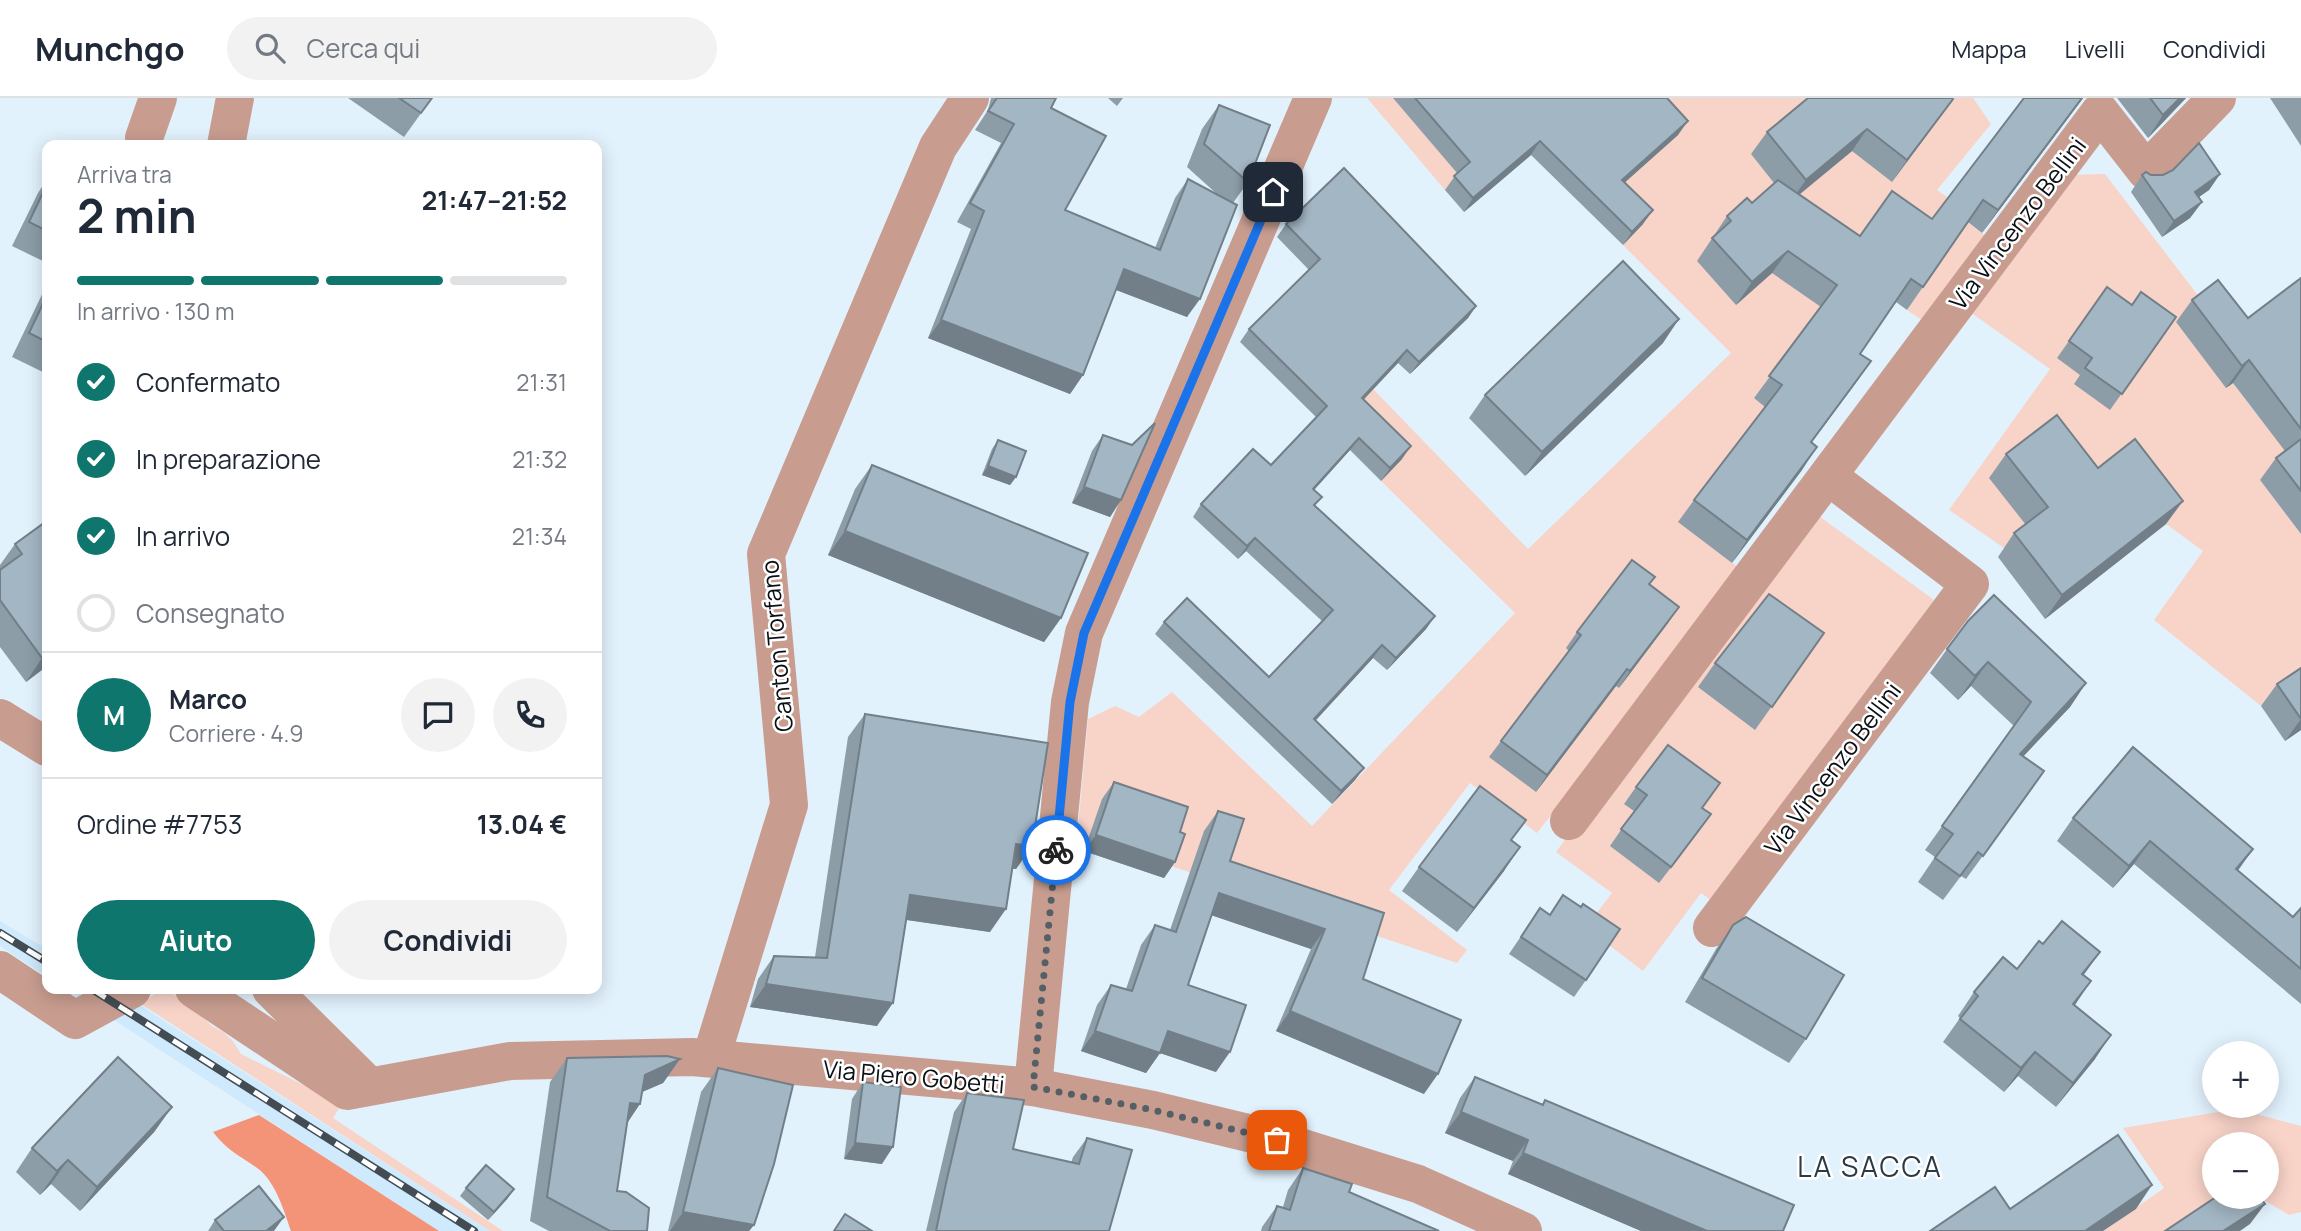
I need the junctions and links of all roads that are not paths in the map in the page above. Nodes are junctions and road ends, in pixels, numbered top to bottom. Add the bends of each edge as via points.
1 (158, 98) edge
2 (235, 98) edge
3 (970, 98) edge
4 (1313, 98) edge
5 (2217, 98) edge
6 (2094, 105) edge
7 (144, 138) dead end
8 (227, 140) edge
9 (1828, 476) junction
10 (0, 718) edge
11 (42, 744) edge
12 (1569, 821) dead end
13 (1712, 928) dead end
14 (0, 970) edge
15 (123, 994) edge
16 (202, 994) edge
17 (276, 994) edge
18 (711, 1058) junction
19 (370, 1087) junction
20 (1033, 1087) junction
21 (1523, 1231) edge

1 - 7 street
2 - 8 street
3 - 18 street, Canton Torfano via 938,147 766,554 789,806
4 - 20 street via 1084,633 1070,702
5 - 6 street, Via Vincenzo Bellini via 2146,171
6 - 9 street, Via Vincenzo Bellini
9 - 12 street, Via Vincenzo Bellini
9 - 13 street, Via Vincenzo Bellini via 1970,584
10 - 11 street
14 - 15 street via 75,1020
16 - 19 street, Via Piero Gobetti via 347,1091
17 - 19 street
18 - 19 street, Via Piero Gobetti via 509,1061
18 - 20 street, Via Piero Gobetti
20 - 21 street, Via Piero Gobetti via 1277,1140 1418,1184

